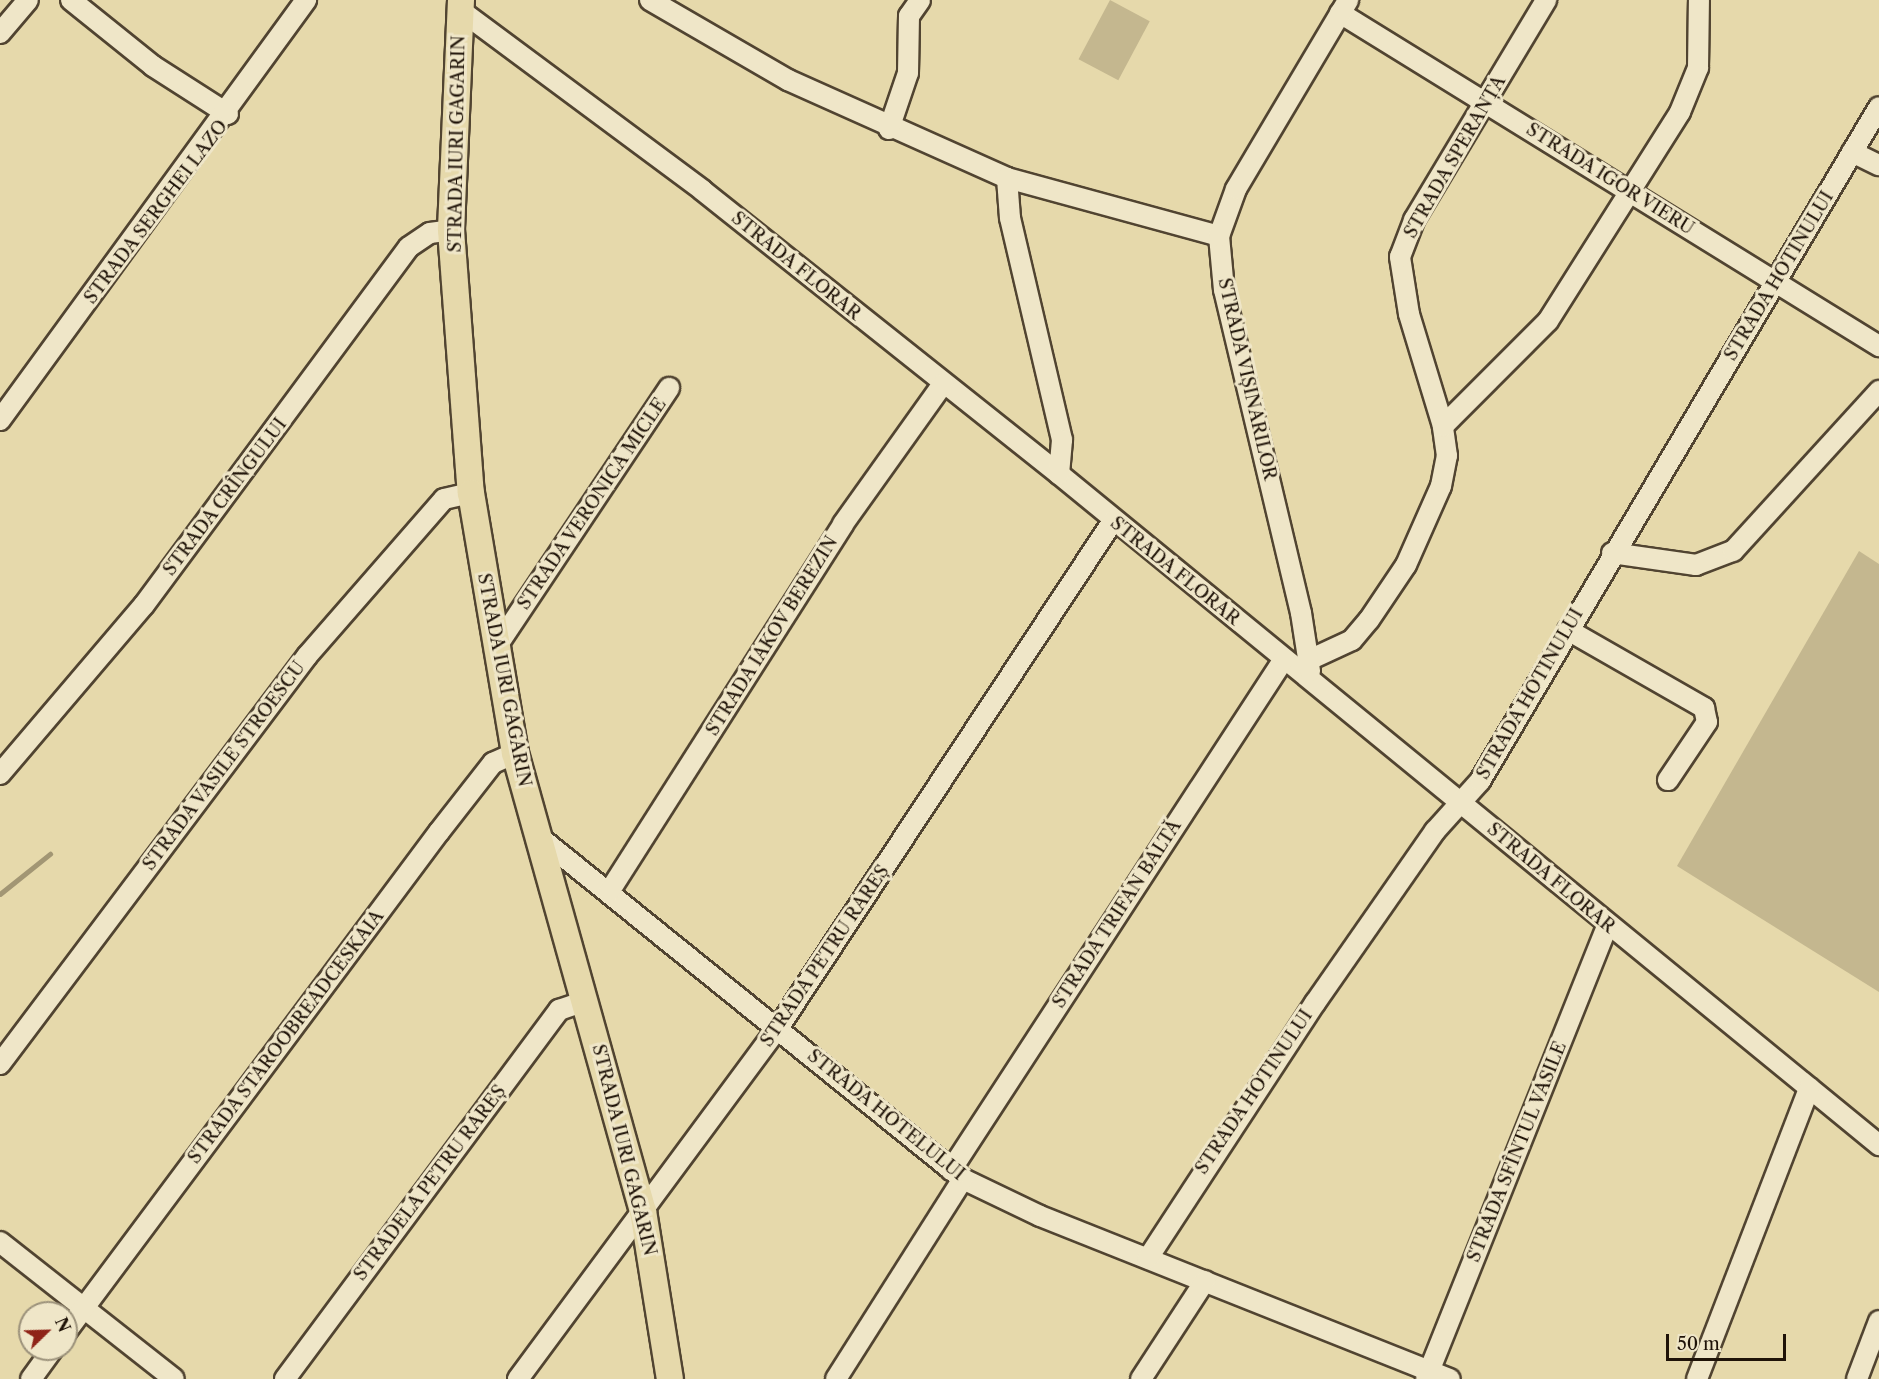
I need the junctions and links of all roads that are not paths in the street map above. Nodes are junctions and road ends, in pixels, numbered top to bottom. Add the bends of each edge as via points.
1 (28, 0) edge
2 (71, 0) edge
3 (306, 0) edge
4 (650, 0) edge
5 (920, 0) edge
6 (1546, 0) edge
7 (1699, 0) edge
8 (461, 5) edge
9 (1344, 7) edge
10 (0, 33) edge
11 (1486, 102) junction
12 (1879, 107) edge
13 (228, 114) junction
14 (889, 129) junction
15 (1852, 152) junction
16 (1879, 165) edge
17 (1007, 178) junction
18 (1631, 192) junction
19 (451, 230) junction
20 (1219, 236) junction
21 (1777, 281) junction
22 (1879, 346) edge
23 (942, 384) junction
24 (669, 388) dead end
25 (1879, 391) edge
26 (0, 420) edge
27 (1443, 426) junction
28 (1059, 474) junction
29 (471, 493) junction
30 (1113, 521) junction
31 (1612, 553) junction
32 (1569, 630) junction
33 (495, 649) junction
34 (1284, 658) junction
35 (1310, 670) junction
36 (515, 753) junction
37 (0, 774) edge
38 (1668, 780) dead end
39 (1461, 804) junction
40 (538, 836) junction
41 (609, 892) junction
42 (1608, 925) junction
43 (585, 1001) junction
44 (778, 1028) junction
45 (0, 1064) edge
46 (1809, 1088) junction
47 (1879, 1145) edge
48 (957, 1174) junction
49 (643, 1211) junction
50 (0, 1242) edge
51 (1148, 1258) junction
52 (1205, 1281) junction
53 (84, 1308) junction
54 (78, 1316) edge
55 (1879, 1321) edge
56 (44, 1361) edge
57 (1428, 1375) edge
58 (31, 1379) edge
59 (174, 1379) edge
60 (285, 1379) edge
61 (518, 1379) edge
62 (670, 1379) edge
63 (836, 1379) edge
64 (1141, 1379) edge
65 (1450, 1379) edge
66 (1697, 1379) edge
67 (1857, 1379) edge

1 - 10 street
2 - 13 street via 153,66
3 - 13 street, STRADA SERGHEI LAZO
4 - 14 street via 788,80
5 - 14 street via 909,16 908,73
6 - 11 street, STRADA SPERANȚA
7 - 18 street via 1698,68 1680,112
8 - 19 main road, STRADA IURI GAGARIN
8 - 23 street, STRADA FLORAR via 702,190
9 - 11 street, STRADA IGOR VIERU
9 - 20 street, STRADA VIȘINARILOR via 1236,189
11 - 18 street, STRADA IGOR VIERU
11 - 27 street, STRADA SPERANȚA via 1414,220 1400,257 1409,314
12 - 15 street, STRADA HOTINULUI
13 - 26 street, STRADA SERGHEI LAZO
14 - 17 street
15 - 16 street
15 - 21 street, STRADA HOTINULUI
17 - 20 street
17 - 28 street via 1010,218 1062,440
18 - 21 street, STRADA IGOR VIERU
18 - 27 street via 1548,321
19 - 29 main road, STRADA IURI GAGARIN
19 - 37 street, STRADA CRÎNGULUI via 430,233 409,247 144,605
20 - 35 street, STRADA VIȘINARILOR via 1224,290
21 - 22 street, STRADA IGOR VIERU
21 - 31 street, STRADA HOTINULUI
23 - 28 street, STRADA FLORAR
23 - 41 street, STRADA IAKOV BEREZIN via 843,524
24 - 33 street, STRADA VERONICA MICLE
25 - 31 street via 1733,551 1696,565
27 - 35 street, STRADA SPERANȚA via 1447,456 1441,486 1406,565 1352,640
28 - 30 street, STRADA FLORAR
29 - 33 main road, STRADA IURI GAGARIN
29 - 45 street, STRADA VASILE STROESCU via 444,500 307,656
30 - 34 street, STRADA FLORAR
30 - 44 street, STRADA PETRU RAREȘ
31 - 32 street, STRADA HOTINULUI
32 - 38 street via 1704,708 1707,722
32 - 39 street, STRADA HOTINULUI
33 - 36 main road, STRADA IURI GAGARIN
34 - 35 street, STRADA FLORAR
34 - 48 street, STRADA TRIFAN BALTĂ
35 - 39 street, STRADA FLORAR
36 - 40 main road, STRADA IURI GAGARIN
36 - 53 street, STRADA STAROOBREADCESKAIA via 493,763 439,832
39 - 42 street, STRADA FLORAR
39 - 51 street, STRADA HOTINULUI via 1434,831 1315,1003
40 - 41 street, STRADA HOTELULUI
40 - 43 main road, STRADA IURI GAGARIN
41 - 44 street, STRADA HOTELULUI
42 - 46 street, STRADA FLORAR
42 - 57 street, STRADA SFÎNTUL VASILE
43 - 49 main road, STRADA IURI GAGARIN
43 - 60 street, STRADELA PETRU RAREȘ via 558,1010
44 - 48 street, STRADA HOTELULUI
44 - 49 street, STRADA PETRU RAREȘ
46 - 47 street, STRADA FLORAR
46 - 66 street
48 - 51 street, STRADA HOTELULUI
48 - 63 street, STRADA TRIFAN BALTĂ
49 - 61 street, STRADA PETRU RAREȘ
49 - 62 main road, STRADA IURI GAGARIN
50 - 53 street
51 - 52 street, STRADA HOTELULUI
52 - 57 street, STRADA HOTELULUI
52 - 64 street
53 - 54 street, STRADA STAROOBREADCESKAIA
53 - 59 street
55 - 67 street
56 - 58 street
57 - 65 street, STRADA HOTELULUI

